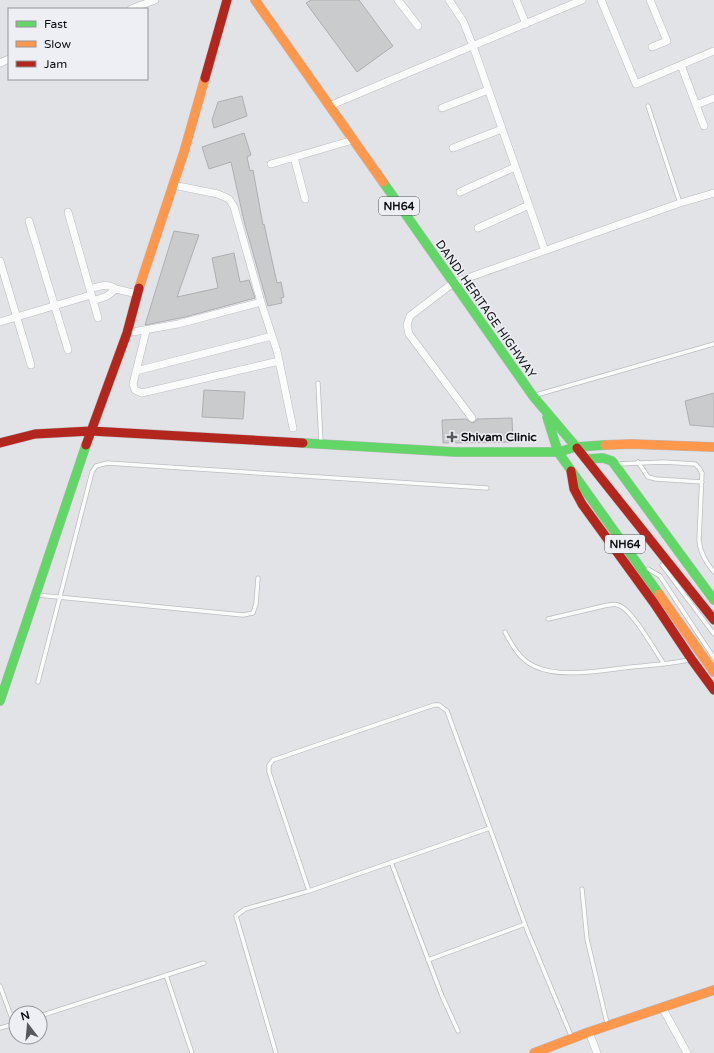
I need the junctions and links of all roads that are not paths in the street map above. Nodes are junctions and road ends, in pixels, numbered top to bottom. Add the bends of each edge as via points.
1 (155, 0) edge
2 (255, 0) edge
3 (398, 0) edge
4 (449, 0) edge
5 (516, 0) edge
6 (561, 0) edge
7 (582, 0) edge
8 (601, 0) edge
9 (650, 0) edge
10 (226, 1) edge
11 (134, 8) edge
12 (564, 8) junction
13 (526, 24) junction
14 (418, 26) dead end
15 (473, 46) junction
16 (652, 47) dead end
17 (714, 51) edge
18 (681, 65) junction
19 (488, 90) junction
20 (714, 98) edge
21 (696, 105) junction
22 (329, 106) junction
23 (648, 106) dead end
24 (442, 108) dead end
25 (704, 126) dead end
26 (502, 129) junction
27 (353, 140) junction
28 (453, 148) dead end
29 (294, 158) junction
30 (271, 164) dead end
31 (515, 167) junction
32 (173, 185) junction
33 (460, 192) dead end
34 (714, 192) edge
35 (305, 198) dead end
36 (680, 203) junction
37 (529, 205) junction
38 (68, 212) dead end
39 (29, 221) dead end
40 (478, 228) dead end
41 (545, 251) junction
42 (0, 261) edge
43 (453, 283) junction
44 (116, 289) junction
45 (137, 294) junction
46 (91, 295) junction
47 (261, 302) junction
48 (55, 306) junction
49 (16, 317) junction
50 (98, 318) dead end
51 (0, 322) edge
52 (146, 331) junction
53 (126, 333) junction
54 (272, 336) junction
55 (714, 344) edge
56 (68, 350) dead end
57 (279, 361) junction
58 (31, 365) dead end
59 (136, 371) junction
60 (318, 383) dead end
61 (533, 396) junction
62 (544, 411) junction
63 (472, 418) dead end
64 (293, 428) dead end
65 (91, 431) junction
66 (0, 443) edge
67 (321, 445) junction
68 (576, 447) junction
69 (714, 447) edge
70 (558, 452) junction
71 (586, 459) junction
72 (638, 462) junction
73 (614, 464) junction
74 (571, 471) junction
75 (702, 482) junction
76 (487, 488) dead end
77 (609, 488) junction
78 (611, 498) dead end
79 (661, 564) dead end
80 (641, 567) junction
81 (714, 572) edge
82 (258, 578) dead end
83 (36, 595) junction
84 (60, 597) junction
85 (714, 600) edge
86 (548, 619) dead end
87 (714, 620) edge
88 (505, 632) dead end
89 (714, 634) edge
90 (704, 658) junction
91 (714, 658) edge
92 (692, 660) junction
93 (664, 664) junction
94 (714, 672) edge
95 (38, 682) dead end
96 (714, 690) edge
97 (0, 701) edge
98 (490, 828) junction
99 (391, 862) junction
100 (582, 889) dead end
101 (309, 891) junction
102 (525, 924) junction
103 (428, 960) junction
104 (204, 963) dead end
105 (166, 975) junction
106 (0, 986) edge
107 (714, 990) edge
108 (8, 1006) edge
109 (662, 1008) junction
110 (48, 1013) edge
111 (608, 1026) junction
112 (458, 1031) dead end
113 (589, 1032) junction
114 (572, 1039) junction
115 (192, 1053) edge
116 (276, 1053) edge
117 (534, 1053) edge
118 (597, 1053) edge
119 (686, 1053) edge

1 - 11 street
2 - 22 main road, DANDI HERITAGE HIGHWAY / NH64
3 - 14 street
4 - 15 street via 463,21
5 - 13 street
6 - 12 street
7 - 12 street
8 - 18 street via 636,84
9 - 16 street via 667,41
10 - 32 main road
12 - 13 street
13 - 15 street
15 - 19 street
15 - 22 street
17 - 18 street
18 - 21 street
19 - 24 street
19 - 26 street
20 - 21 street
21 - 25 street
22 - 27 main road, DANDI HERITAGE HIGHWAY / NH64
23 - 36 lane
26 - 28 street
26 - 31 street
27 - 29 street
27 - 43 main road, DANDI HERITAGE HIGHWAY / NH64
29 - 30 street
29 - 35 street
31 - 33 street
31 - 37 street
32 - 45 main road
32 - 47 street via 218,194 229,199 234,207
34 - 36 street
36 - 41 street
37 - 40 street
37 - 41 street
38 - 46 street
39 - 48 street
41 - 43 street
42 - 49 street
43 - 61 main road, DANDI HERITAGE HIGHWAY / NH64
43 - 63 street via 410,316 407,325 409,334
44 - 45 street
44 - 46 street via 107,296
44 - 46 street via 106,285
45 - 53 main road
46 - 48 street
46 - 50 street
47 - 52 street
47 - 54 street
48 - 49 street
48 - 56 street
49 - 51 street
49 - 58 street
52 - 53 street
52 - 59 street
53 - 65 main road
54 - 57 street
54 - 59 street
55 - 61 lane
57 - 59 street via 142,393 136,390 133,384
57 - 64 street
60 - 67 lane
61 - 62 main road, DANDI HERITAGE HIGHWAY / NH64
62 - 68 main road, DANDI HERITAGE HIGHWAY / NH64
62 - 70 main road, NH64
65 - 66 main road via 35,434
65 - 67 main road
65 - 83 main road
67 - 70 main road via 455,452
68 - 69 main road via 631,444
68 - 70 main road
68 - 71 main road, DANDI HERITAGE HIGHWAY / NH64
70 - 74 main road, NH64
71 - 73 main road via 604,458
71 - 77 main road, DANDI HERITAGE HIGHWAY / NH64
72 - 73 lane
72 - 75 lane via 648,477
72 - 75 lane via 695,464 702,473
73 - 85 main road
74 - 80 main road, NH64
74 - 92 main road via 574,489 582,504
75 - 81 lane via 700,549
76 - 84 lane via 107,463 96,466 92,472
77 - 78 lane
77 - 87 main road, DANDI HERITAGE HIGHWAY / NH64
79 - 89 lane
80 - 90 main road, NH64
80 - 91 lane via 660,576
82 - 84 lane via 253,613 243,615
83 - 84 lane
83 - 97 main road
84 - 95 lane
86 - 93 lane via 618,605 636,621
88 - 93 lane via 522,658 534,666 550,671 576,673
90 - 92 lane
90 - 94 main road, NH64
92 - 93 lane
92 - 96 main road
98 - 99 lane
98 - 101 lane via 447,711 439,705 287,755 273,760 269,765 269,772
98 - 102 lane
99 - 101 lane
99 - 103 lane
100 - 111 lane via 587,939
101 - 116 lane via 244,910 236,916
102 - 103 lane
102 - 114 lane
103 - 112 lane
104 - 105 lane
105 - 110 lane
105 - 115 lane
106 - 108 lane
107 - 109 main road
109 - 111 main road
109 - 119 street
111 - 113 main road
113 - 114 main road
113 - 118 street
114 - 117 main road

